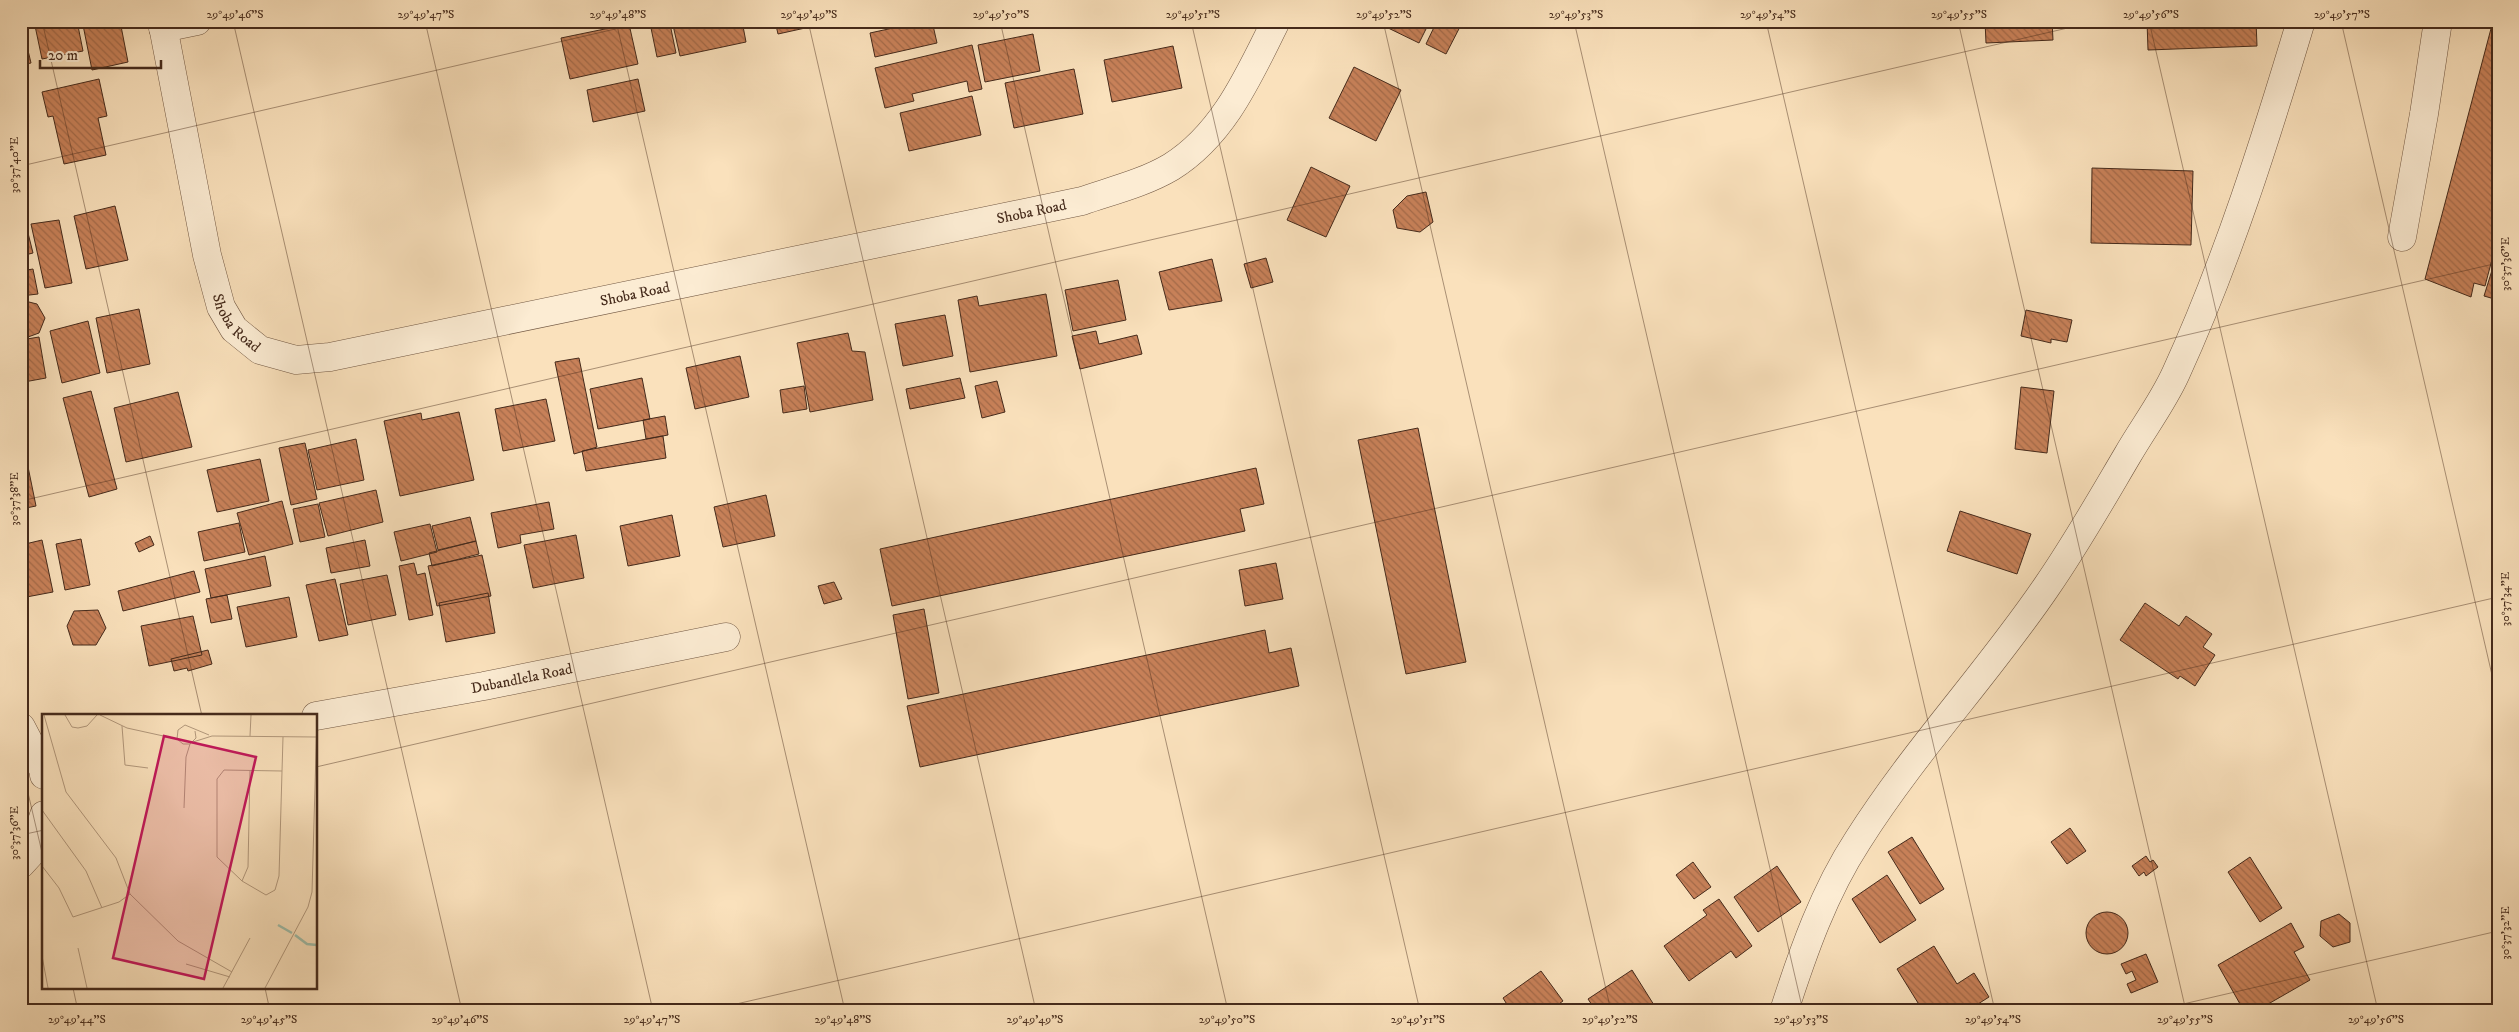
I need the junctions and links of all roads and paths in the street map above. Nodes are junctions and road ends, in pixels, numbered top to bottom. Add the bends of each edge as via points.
1 (197, 21) edge
2 (1276, 21) edge
3 (2301, 21) edge
4 (2438, 21) edge
5 (163, 25) edge
6 (2402, 237) dead end
7 (726, 638) dead end
8 (318, 716) edge
9 (30, 730) edge
10 (42, 766) edge
11 (42, 821) edge
12 (21, 864) edge
13 (1784, 1011) edge

1 - 5 street
2 - 5 street, Shoba Road via 1239,96 1202,143 1170,167 1127,186 1062,205 330,357 296,360 260,350 234,329 221,307 207,255
3 - 13 street via 2260,157 2210,295 2175,376 2094,514 2047,586 1992,663 1919,753 1857,841 1828,894 1803,952
4 - 6 street
7 - 8 street, Dubandlela Road
9 - 10 street
11 - 12 street via 32,852

